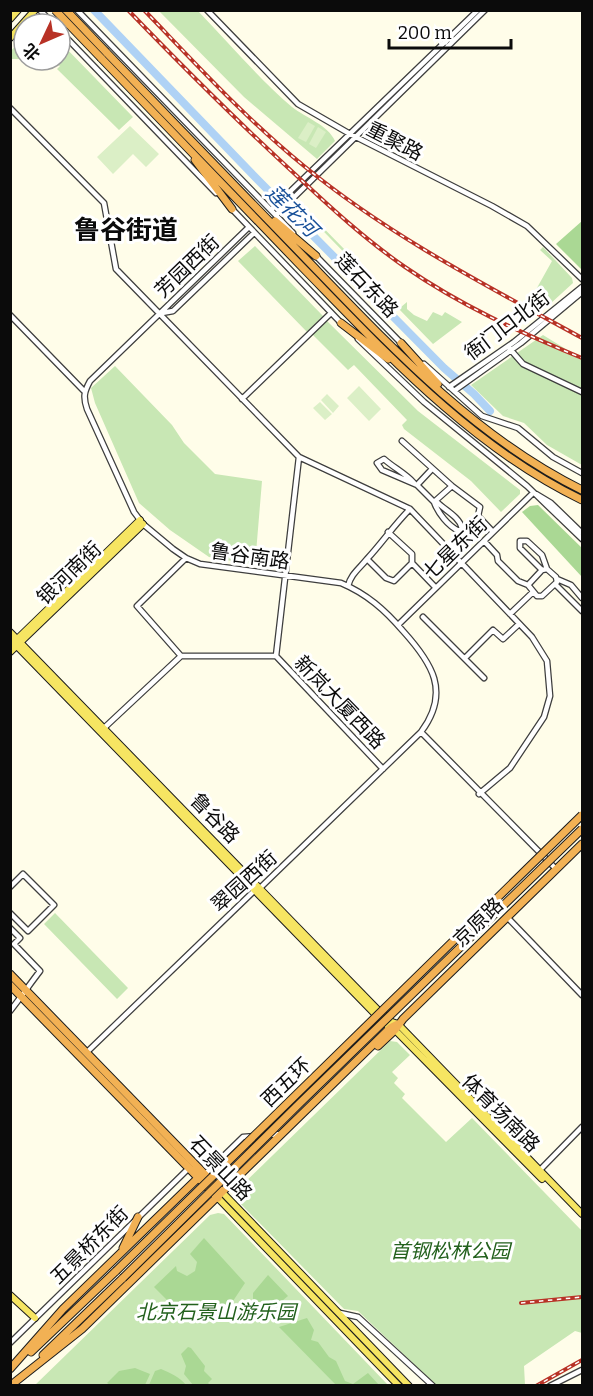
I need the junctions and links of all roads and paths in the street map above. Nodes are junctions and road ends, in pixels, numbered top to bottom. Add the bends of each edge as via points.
1 (18, 10) edge
2 (35, 10) edge
3 (55, 10) edge
4 (66, 10) edge
5 (207, 10) edge
6 (478, 10) edge
7 (485, 10) edge
8 (79, 12) edge
9 (10, 19) edge
10 (10, 38) edge
11 (72, 43) edge
12 (103, 55) junction
13 (10, 108) edge
14 (175, 135) junction
15 (353, 136) junction
16 (244, 196) junction
17 (273, 208) junction
18 (232, 209) junction
19 (278, 213) junction
20 (249, 227) junction
21 (254, 232) junction
22 (316, 256) junction
23 (582, 279) edge
24 (582, 287) edge
25 (582, 292) edge
26 (331, 313) junction
27 (159, 314) junction
28 (10, 315) edge
29 (341, 323) junction
30 (401, 343) junction
31 (509, 348) junction
32 (416, 381) junction
33 (453, 388) junction
34 (84, 391) junction
35 (582, 392) edge
36 (242, 399) junction
37 (456, 403) junction
38 (402, 441) dead end
39 (299, 458) junction
40 (432, 469) junction
41 (582, 473) edge
42 (415, 484) junction
43 (452, 486) junction
44 (581, 489) edge
45 (533, 493) junction
46 (580, 499) edge
47 (435, 502) junction
48 (410, 509) junction
49 (142, 522) junction
50 (388, 532) junction
51 (493, 532) junction
52 (582, 533) edge
53 (582, 539) edge
54 (484, 541) junction
55 (186, 558) junction
56 (367, 559) junction
57 (412, 563) junction
58 (461, 563) junction
59 (544, 569) junction
60 (286, 576) junction
61 (556, 581) junction
62 (528, 585) junction
63 (348, 586) junction
64 (436, 588) junction
65 (533, 592) junction
66 (582, 598) edge
67 (582, 611) edge
68 (510, 614) junction
69 (423, 617) dead end
70 (519, 624) junction
71 (398, 625) junction
72 (10, 632) edge
73 (15, 643) edge
74 (10, 652) edge
75 (181, 656) junction
76 (276, 656) junction
77 (465, 658) junction
78 (484, 678) dead end
79 (104, 728) junction
80 (421, 732) junction
81 (383, 769) junction
82 (479, 794) junction
83 (582, 814) edge
84 (582, 829) edge
85 (582, 844) edge
86 (556, 869) junction
87 (10, 887) edge
88 (257, 890) junction
89 (10, 913) edge
90 (507, 917) junction
91 (10, 928) edge
92 (10, 974) edge
93 (10, 986) edge
94 (24, 994) junction
95 (582, 995) edge
96 (10, 1011) edge
97 (394, 1028) junction
98 (86, 1053) junction
99 (582, 1127) edge
100 (281, 1134) junction
101 (189, 1168) junction
102 (538, 1172) junction
103 (201, 1176) junction
104 (221, 1195) junction
105 (582, 1214) edge
106 (138, 1217) junction
107 (582, 1220) edge
108 (121, 1253) junction
109 (10, 1295) edge
110 (339, 1313) junction
111 (35, 1318) junction
112 (10, 1343) edge
113 (10, 1370) edge
114 (582, 1370) edge
115 (13, 1384) edge
116 (399, 1386) edge
117 (408, 1386) edge
118 (433, 1386) edge
119 (550, 1386) edge

1 - 9 main road
2 - 10 main road
3 - 12 highway, bridge
4 - 12 highway, bridge
5 - 15 street, 重聚路 via 298,104
6 - 15 street
7 - 15 street
8 - 17 street, 莲石东路
11 - 18 street
12 - 14 highway, 莲石东路
12 - 16 highway, 莲石东路
13 - 27 street via 104,203 116,269
14 - 18 highway
14 - 32 highway, 莲石东路
15 - 17 street
15 - 19 street
15 - 23 street, 重聚路 via 526,226
16 - 22 highway
16 - 37 highway, 莲石东路 via 359,314
17 - 19 street, 莲石东路
18 - 20 street
19 - 22 street, 莲石东路
20 - 21 street
20 - 27 street, 芳园西街
21 - 26 street
21 - 27 street, 芳园西街 via 173,311
22 - 30 street, 莲石东路
24 - 31 street, 衙门口北街
25 - 31 street, 衙门口北街
26 - 29 street
26 - 36 street
27 - 34 street
27 - 36 street
28 - 34 street
29 - 32 highway
29 - 45 street via 424,402
30 - 33 street, 莲石东路
30 - 37 highway
31 - 33 street, 衙门口北街
31 - 35 street via 523,364
32 - 46 highway, 莲石东路 via 508,457
33 - 41 street, 莲石东路 via 482,416 518,428 553,457
34 - 49 street, 鲁谷南路 via 87,409
36 - 39 street
37 - 44 highway, 莲石东路 via 514,449
38 - 40 street
39 - 48 street
39 - 60 street
40 - 42 street
40 - 43 street
42 - 42 street via 382,470 377,463 384,459
42 - 47 street
43 - 47 street
43 - 51 street via 480,507 478,516
45 - 51 street, 七星东街
45 - 52 street via 551,503
45 - 53 street
47 - 47 street via 442,516 459,531 462,524
48 - 50 street
48 - 58 street
49 - 55 street, 鲁谷南路
49 - 73 main road, 银河南街
50 - 56 street
50 - 57 street via 412,554
51 - 54 street, 七星东街
54 - 58 street, 七星东街
54 - 62 street via 518,581
55 - 60 street, 鲁谷南路 via 209,567
55 - 75 street via 137,606
56 - 57 street via 394,581
56 - 63 street via 351,576
57 - 64 street
58 - 64 street, 七星东街
58 - 68 street
59 - 59 street via 520,548 520,541 527,541 542,555
59 - 61 street
59 - 62 street
60 - 63 street, 鲁谷南路
60 - 76 street
61 - 65 street via 542,596
61 - 66 street via 570,585
61 - 67 street
62 - 65 street
63 - 71 street, 鲁谷南路 via 369,597
64 - 71 street, 七星东街
65 - 68 street
68 - 70 street
69 - 77 street
70 - 77 street via 503,639 493,630
70 - 82 street via 547,661 550,696 544,717 510,768
71 - 80 street, 鲁谷南路 via 430,664 436,685 435,705
72 - 73 main road, 鲁谷路
73 - 74 main road, 银河南街
73 - 79 main road, 鲁谷路
73 - 88 main road, 鲁谷路
75 - 76 street
75 - 79 street
76 - 81 street, 新岚大厦西路
77 - 78 street
79 - 88 main road, 鲁谷路
80 - 81 street, 翠园西街
80 - 82 street
81 - 88 street, 翠园西街
82 - 86 street
83 - 113 highway, 西五环, bridge via 117,1271
84 - 115 highway, 西五环, bridge
85 - 86 highway, 京原路
86 - 90 highway, 京原路
87 - 89 street via 23,874 54,905 28,931
88 - 97 main road, 鲁谷路
88 - 98 street, 翠园西街
90 - 95 street
90 - 97 highway, 京原路
91 - 94 street via 20,938 14,944 40,970
92 - 94 highway, 石景山路
93 - 94 highway, 石景山路
94 - 96 street
94 - 98 highway, 石景山路
94 - 101 highway, 石景山路
97 - 100 highway, 京原路
97 - 102 main road, 体育场南路
97 - 104 highway, 京原路
98 - 103 highway, 石景山路
99 - 102 street
100 - 103 street via 243,1137
100 - 104 highway, 京原路
101 - 103 highway, 石景山路
101 - 106 street, 五景桥东街
102 - 105 main road, 体育场南路
102 - 107 main road, 体育场南路
103 - 104 highway, 石景山路
103 - 108 highway
104 - 110 main road, 石景山路
104 - 115 highway via 82,1329
104 - 116 main road, 石景山路
106 - 108 highway
106 - 111 street, 五景桥东街
108 - 113 highway via 63,1309
109 - 111 main road
110 - 117 main road, 石景山路
110 - 118 street via 358,1317
111 - 112 street, 五景桥东街
114 - 119 street

